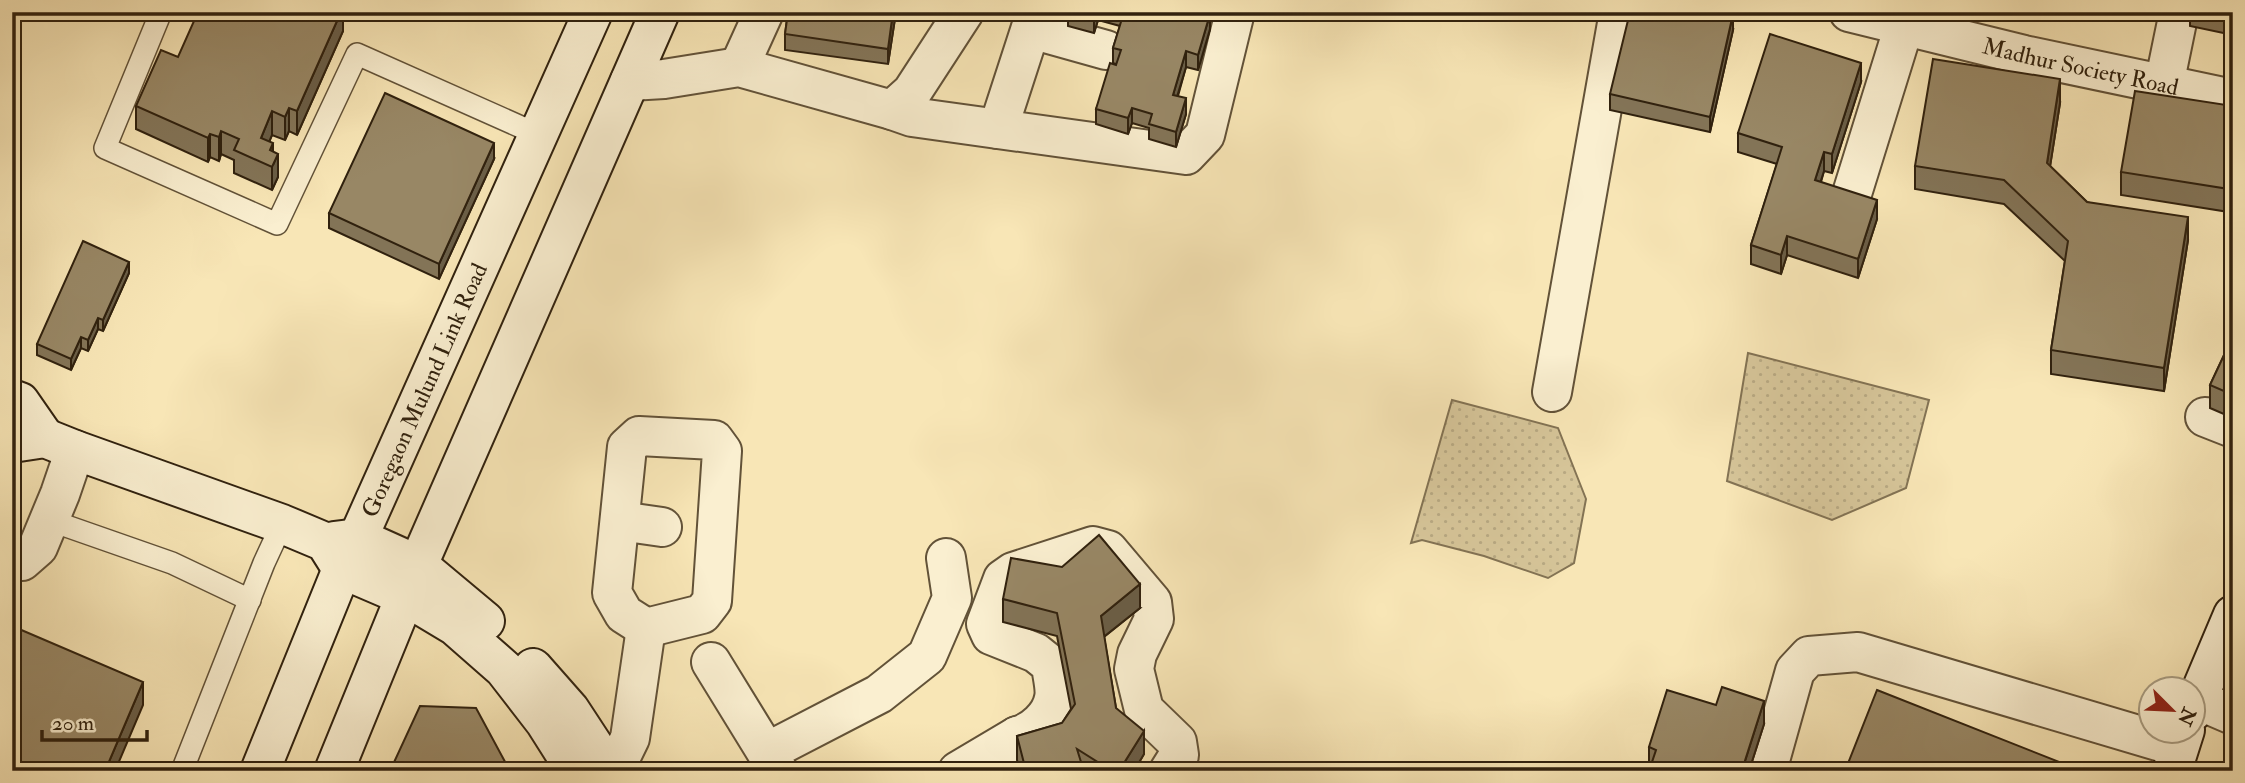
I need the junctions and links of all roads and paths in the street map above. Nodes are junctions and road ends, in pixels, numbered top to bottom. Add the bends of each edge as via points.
1 (161, 12) edge
2 (593, 12) edge
3 (660, 12) edge
4 (764, 12) edge
5 (964, 12) edge
6 (1235, 12) edge
7 (1619, 12) edge
8 (1849, 12) edge
9 (2179, 12) edge
10 (1033, 21) edge
11 (1904, 26) junction
12 (1106, 50) dead end
13 (739, 66) junction
14 (630, 81) junction
15 (2164, 85) junction
16 (2233, 99) edge
17 (892, 110) junction
18 (998, 129) junction
19 (539, 135) junction
20 (1850, 200) edge
21 (1552, 392) dead end
22 (12, 399) edge
23 (44, 444) edge
24 (50, 520) junction
25 (620, 521) junction
26 (282, 524) junction
27 (662, 527) dead end
28 (341, 550) junction
29 (946, 558) dead end
30 (12, 560) edge
31 (411, 580) junction
32 (250, 600) junction
33 (2233, 615) edge
34 (646, 628) junction
35 (710, 662) dead end
36 (2206, 681) edge
37 (2233, 715) edge
38 (2136, 720) edge
39 (2206, 725) edge
40 (1015, 754) edge
41 (772, 761) edge
42 (182, 771) edge
43 (260, 771) edge
44 (334, 771) edge
45 (576, 771) edge
46 (612, 771) edge
47 (958, 771) edge
48 (1169, 771) edge
49 (1768, 771) edge

1 - 19 lane via 105,148 277,224 357,54
2 - 19 street, Goregaon Mulund Link Road
3 - 14 street
4 - 13 street
5 - 17 street via 912,92
6 - 18 street via 1205,135 1186,155
7 - 21 street
8 - 11 street, Madhur Society Road
9 - 15 street
10 - 12 street
10 - 18 street
11 - 15 street, Madhur Society Road
11 - 20 street
13 - 14 street
13 - 17 street
14 - 31 street
15 - 16 street, Madhur Society Road
17 - 18 street
19 - 28 street, Goregaon Mulund Link Road
22 - 23 street via 20,402
23 - 24 street
23 - 26 street
24 - 30 street via 38,547 22,561
24 - 32 lane via 172,563
25 - 27 street
25 - 34 street via 612,593 624,614
25 - 34 street via 627,447 639,436 714,440 722,451 712,601 702,614
26 - 28 street
26 - 32 lane
28 - 31 street
28 - 43 street, Goregaon Mulund Link Road
29 - 41 street via 953,598 927,656 879,694
31 - 44 street
31 - 45 street via 504,669
31 - 46 street via 507,639 570,710
32 - 42 lane
33 - 36 street
34 - 46 street via 631,738
35 - 41 street
37 - 39 street
38 - 49 street via 1858,652 1809,656 1795,671
40 - 47 street
40 - 48 street via 1055,697 1051,665 1036,653 991,635 986,624 1003,579 1093,546 1108,550 1152,602 1154,619 1137,654 1135,670 1144,710 1177,742 1179,755

